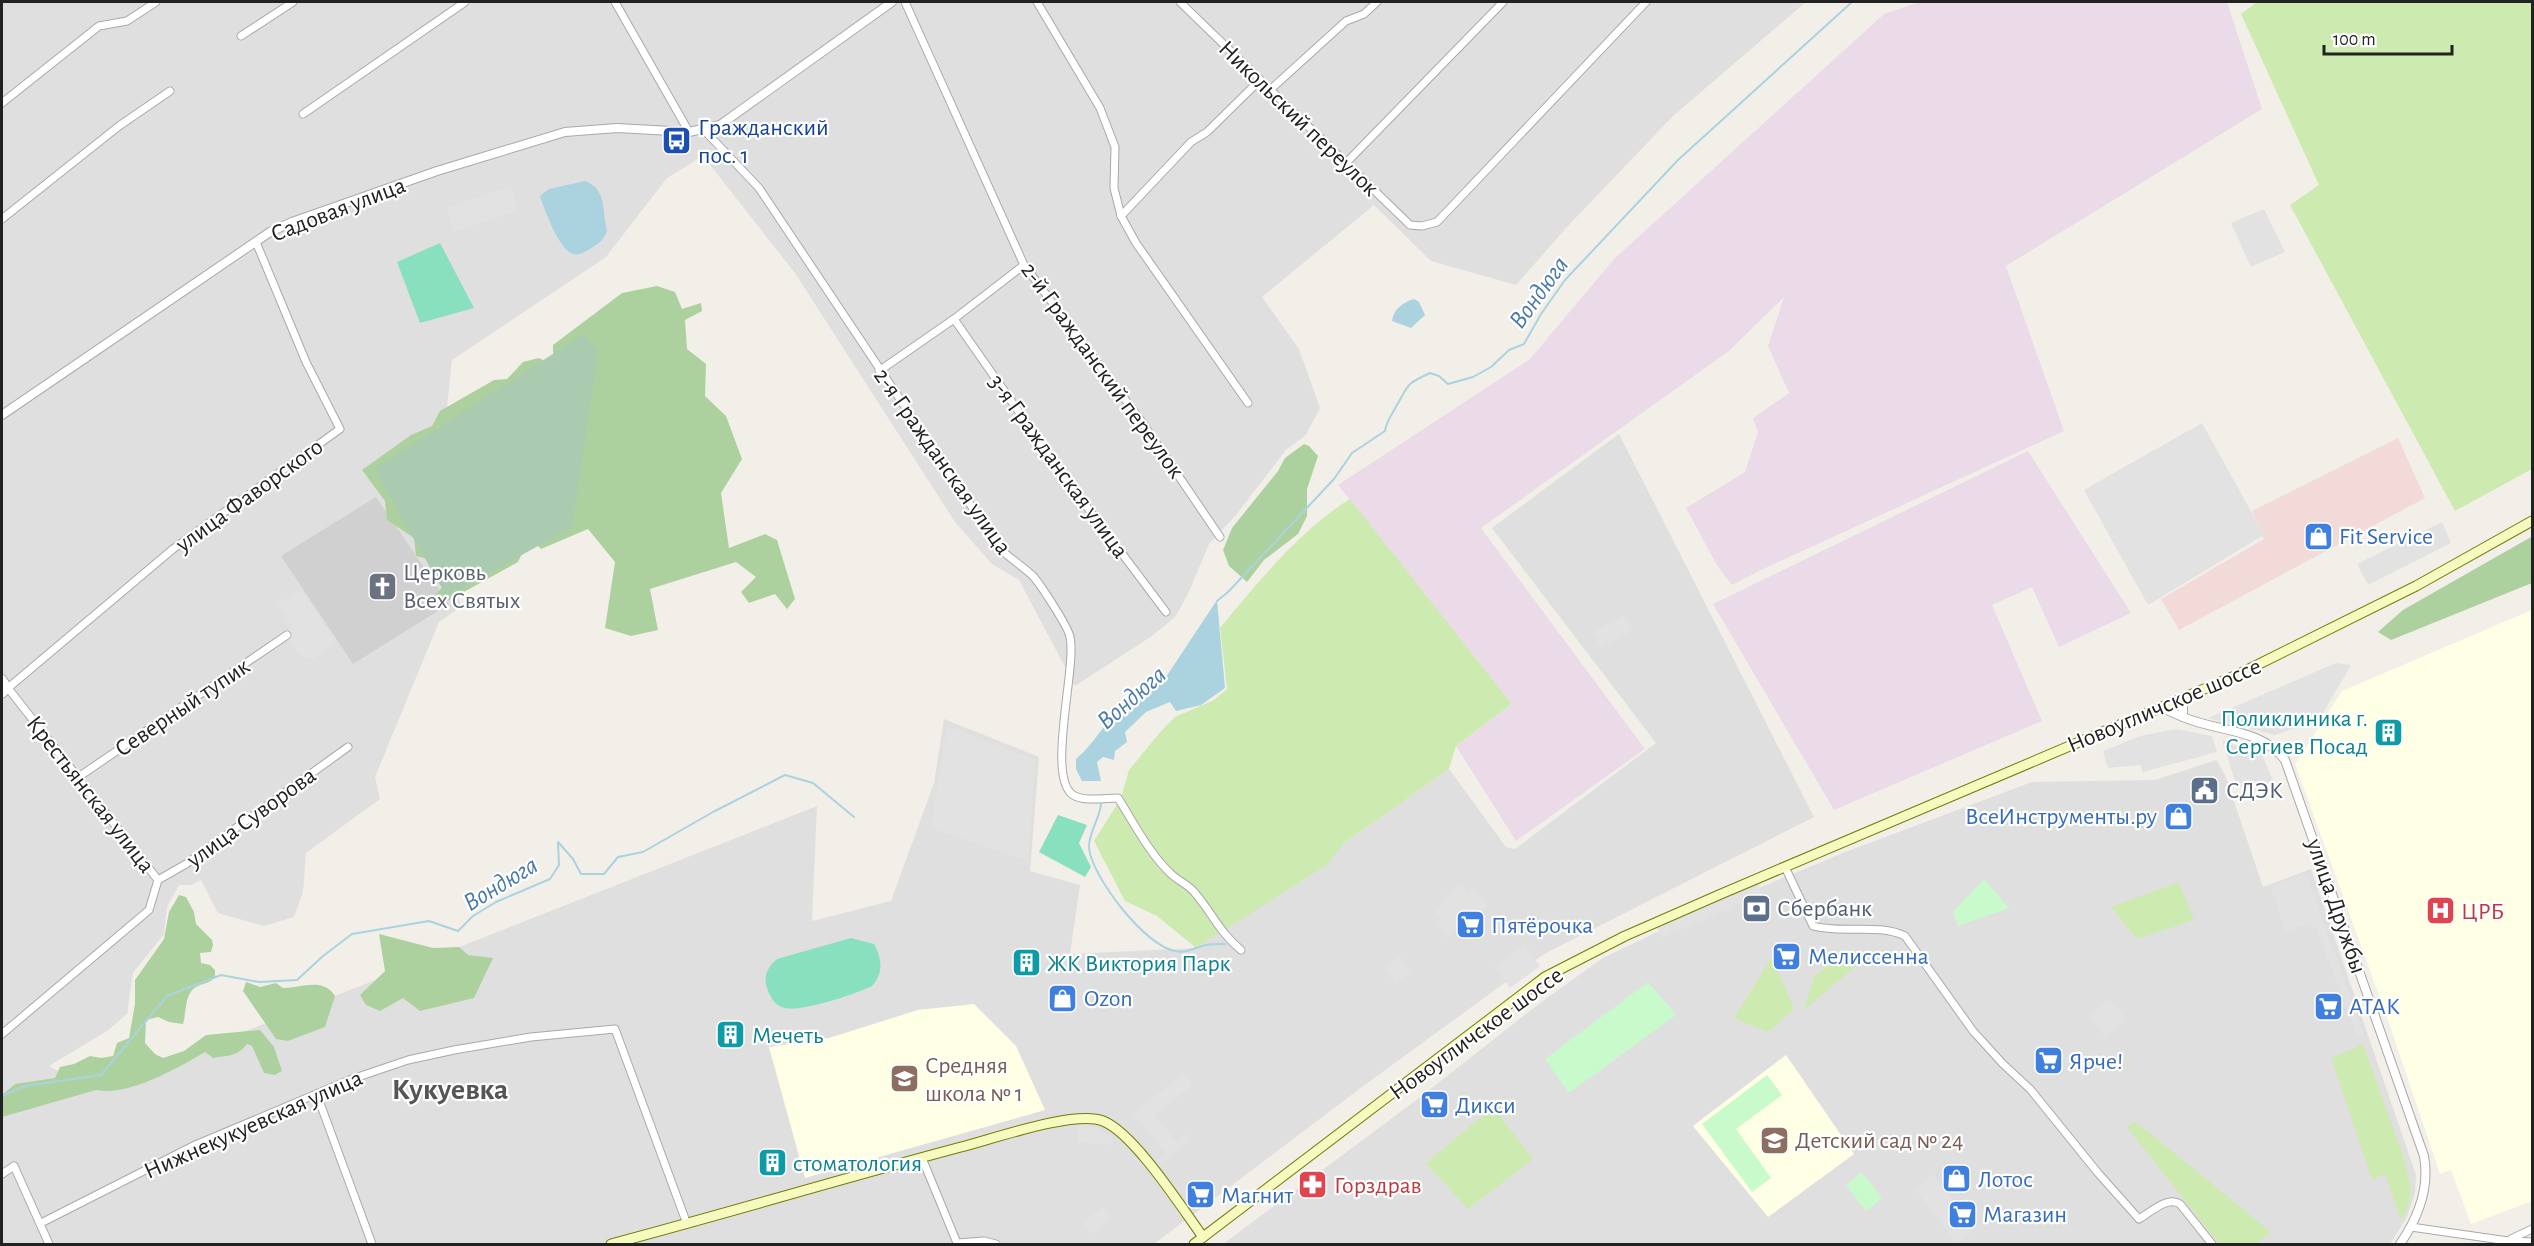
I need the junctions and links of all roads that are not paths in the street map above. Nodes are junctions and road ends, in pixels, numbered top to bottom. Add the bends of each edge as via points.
1 (156, 2) edge
2 (293, 2) edge
3 (465, 2) edge
4 (617, 2) edge
5 (892, 2) edge
6 (905, 2) edge
7 (1037, 2) edge
8 (1377, 2) edge
9 (1503, 2) edge
10 (1646, 2) edge
11 (1186, 3) edge
12 (241, 36) dead end
13 (1260, 80) junction
14 (1270, 90) junction
15 (170, 91) dead end
16 (2, 103) edge
17 (303, 114) dead end
18 (704, 130) junction
19 (689, 132) junction
20 (1345, 164) junction
21 (1121, 216) junction
22 (2, 219) edge
23 (256, 242) junction
24 (1024, 265) junction
25 (954, 319) junction
26 (879, 371) junction
27 (1248, 404) dead end
28 (2, 415) edge
29 (2532, 521) edge
30 (1221, 537) dead end
31 (1166, 612) dead end
32 (287, 635) dead end
33 (2, 679) edge
34 (4, 691) edge
35 (2183, 699) junction
36 (2162, 708) junction
37 (2183, 717) junction
38 (348, 747) dead end
39 (78, 778) junction
40 (1785, 867) junction
41 (158, 880) junction
42 (1242, 950) dead end
43 (2, 1034) edge
44 (318, 1095) junction
45 (922, 1158) junction
46 (2, 1174) edge
47 (41, 1223) junction
48 (687, 1224) junction
49 (2411, 1227) junction
50 (2532, 1229) edge
51 (1203, 1237) junction
52 (2508, 1240) junction
53 (2532, 1242) edge
54 (957, 1244) edge
55 (49, 1245) edge
56 (372, 1245) edge
57 (611, 1245) edge
58 (996, 1245) edge
59 (1194, 1245) edge
60 (2212, 1245) edge
61 (2400, 1245) edge

1 - 16 street via 127,21 99,26
2 - 12 street
3 - 17 street
4 - 19 street
5 - 18 street, Садовая улица via 720,125
6 - 24 street, 2-й Гражданский переулок
7 - 21 street via 1100,108 1115,147 1114,188
8 - 14 street via 1364,14 1346,21
9 - 20 street
10 - 20 street, Никольский переулок via 1437,222 1410,225
11 - 13 street, Никольский переулок
13 - 14 street, Никольский переулок
13 - 21 street via 1207,132 1191,142
14 - 20 street, Никольский переулок
15 - 22 street via 119,126
18 - 19 street, Садовая улица
18 - 26 street, 2-я Гражданская улица via 759,188
19 - 23 street, Садовая улица via 617,128 565,132 437,171 292,222
21 - 27 street
23 - 28 street, Садовая улица
23 - 34 street, улица Фаворского via 306,362 340,429 173,549
24 - 25 street
24 - 30 street, 2-й Гражданский переулок via 1142,422
25 - 26 street
25 - 31 street, 3-я Гражданская улица via 1063,475
26 - 42 street, 2-я Гражданская улица via 1000,549 1034,577 1070,634 1072,651 1062,724 1064,783 1069,792 1092,799 1118,798 1170,874 1190,886 1225,937
29 - 35 main road, Новоугличское шоссе via 2301,645
32 - 39 street, Северный тупик
33 - 34 street, Крестьянская улица
34 - 39 street, Крестьянская улица
35 - 36 main road, Новоугличское шоссе
35 - 37 street
36 - 37 street, улица Дружбы
36 - 40 main road, Новоугличское шоссе
37 - 49 street, улица Дружбы via 2264,741 2276,748 2284,760 2424,1156 2426,1186
38 - 41 street, улица Суворова
39 - 41 street, Крестьянская улица
40 - 51 main road, Новоугличское шоссе via 1625,936 1545,976
40 - 60 street via 1813,926 1895,931 1905,936 1973,1031 2030,1089 2139,1219 2175,1201
41 - 43 street, улица Суворова via 149,910
44 - 47 street, Нижнекукуевская улица via 193,1146
44 - 48 street, Нижнекукуевская улица via 352,1078 408,1060 531,1037 615,1029
44 - 56 street
45 - 48 main road
45 - 51 main road via 1061,1121 1103,1121 1135,1145
45 - 54 street
46 - 47 street via 14,1166
47 - 55 street
48 - 57 main road
49 - 52 street
49 - 61 street, улица Дружбы
50 - 52 street
51 - 59 main road, Новоугличское шоссе
52 - 53 street
54 - 58 street via 984,1241

